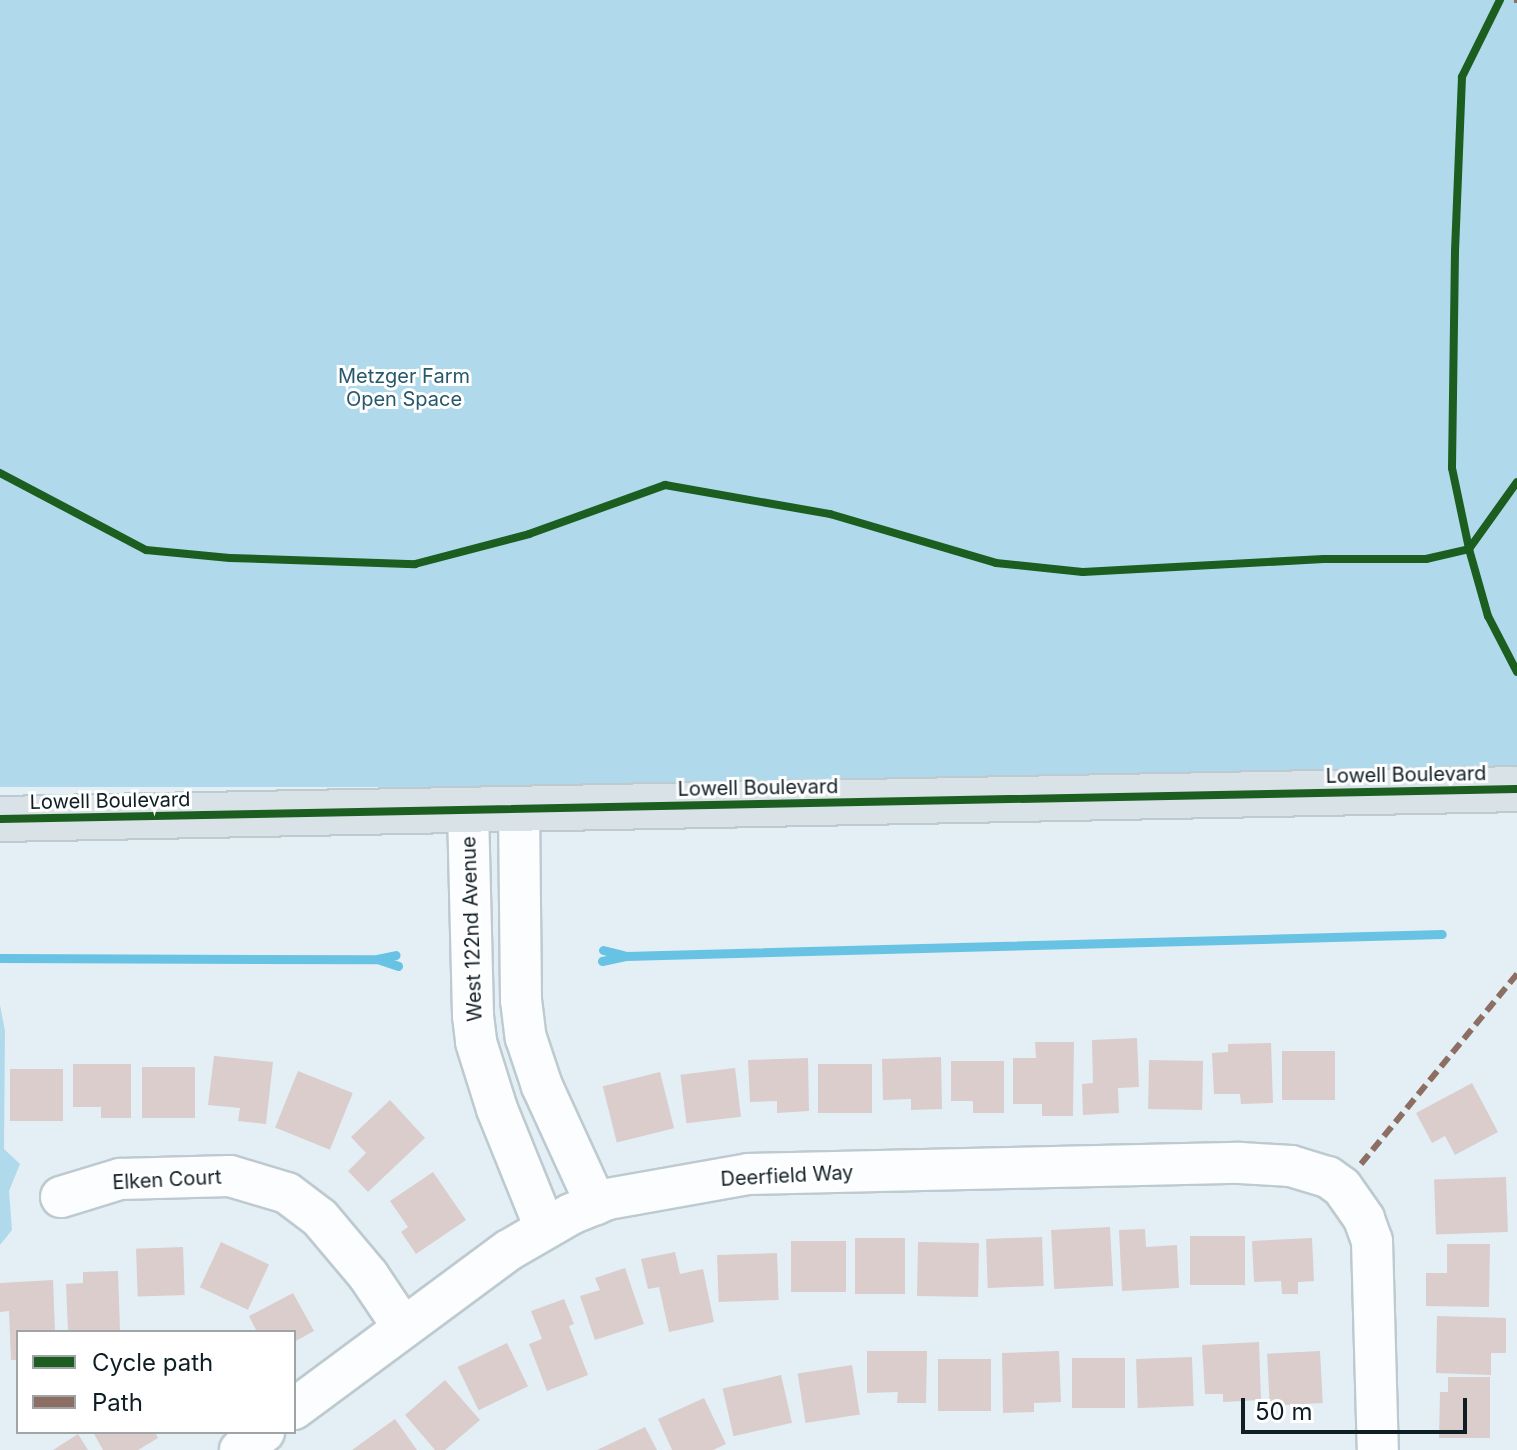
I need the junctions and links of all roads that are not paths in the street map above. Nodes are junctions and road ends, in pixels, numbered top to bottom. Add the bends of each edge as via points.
1 (1517, 789) edge
2 (519, 809) junction
3 (468, 810) junction
4 (0, 819) edge
5 (61, 1197) dead end
6 (596, 1204) junction
7 (545, 1228) junction
8 (403, 1327) junction
9 (296, 1407) edge
10 (261, 1434) edge
11 (240, 1450) edge
12 (1378, 1450) edge

1 - 2 main road, Lowell Boulevard
2 - 3 main road, Lowell Boulevard
2 - 6 street via 526,1038
3 - 4 main road, Lowell Boulevard
3 - 7 street, West 122nd Avenue via 476,1042
5 - 8 street, Elken Court via 120,1179 230,1176 287,1193 320,1218
6 - 7 street, Deerfield Way
6 - 12 street, Deerfield Way via 636,1192 748,1174 1224,1164 1291,1166 1328,1177 1352,1176 1372,1241
7 - 8 street, Deerfield Way
8 - 9 street, Deerfield Way
10 - 11 street

